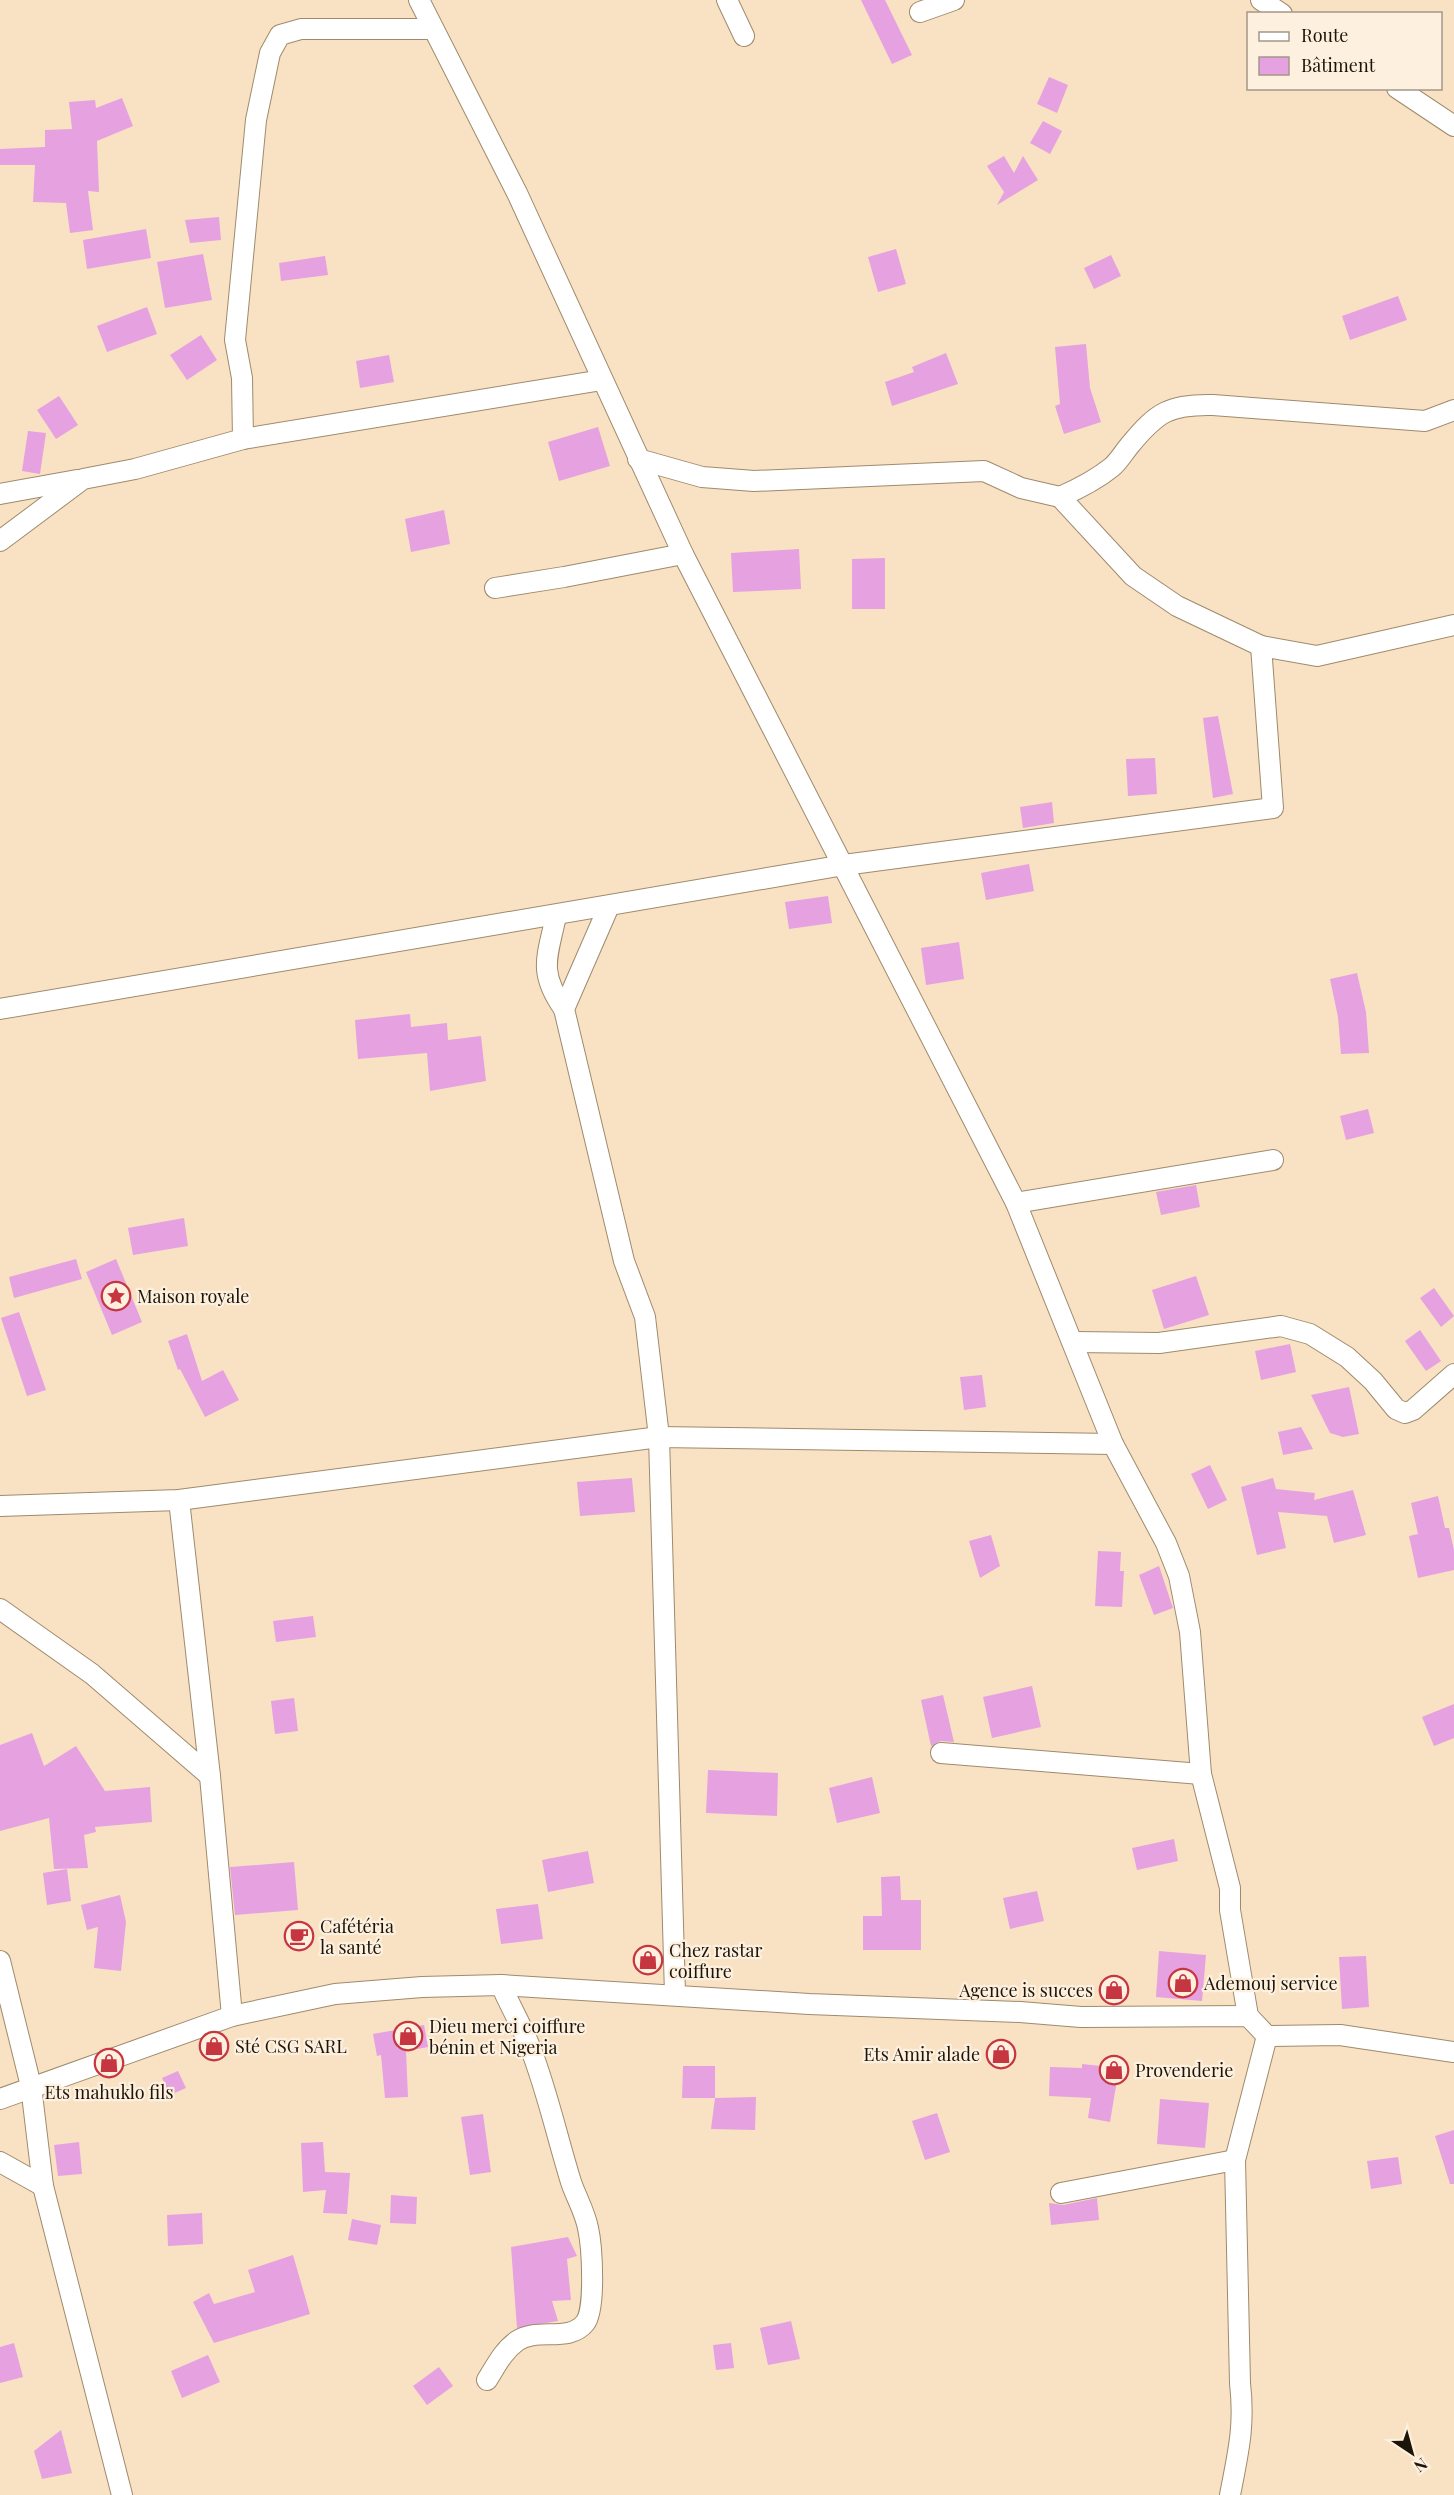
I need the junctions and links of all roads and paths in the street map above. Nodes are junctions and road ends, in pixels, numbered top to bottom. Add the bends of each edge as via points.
1 (418, 0) edge
2 (727, 0) edge
3 (954, 0) edge
4 (1261, 0) edge
5 (920, 12) dead end
6 (1279, 12) edge
7 (431, 29) junction
8 (744, 36) dead end
9 (1400, 90) edge
10 (1454, 126) edge
11 (602, 380) junction
12 (1454, 410) edge
13 (243, 439) junction
14 (638, 459) junction
15 (83, 479) junction
16 (0, 494) edge
17 (1060, 497) junction
18 (0, 541) edge
19 (682, 554) junction
20 (495, 588) dead end
21 (1454, 625) edge
22 (1261, 646) junction
23 (844, 866) junction
24 (609, 906) junction
25 (556, 916) junction
26 (0, 1009) edge
27 (564, 1009) junction
28 (1273, 1160) dead end
29 (1016, 1203) junction
30 (1074, 1342) junction
31 (1454, 1374) edge
32 (660, 1437) junction
33 (1113, 1444) junction
34 (179, 1500) junction
35 (0, 1506) edge
36 (0, 1609) edge
37 (940, 1753) dead end
38 (1201, 1774) junction
39 (210, 1776) junction
40 (0, 1961) edge
41 (501, 1985) junction
42 (675, 1994) junction
43 (232, 2016) junction
44 (1248, 2016) junction
45 (1267, 2036) junction
46 (1454, 2052) edge
47 (31, 2086) junction
48 (0, 2099) edge
49 (1234, 2160) junction
50 (0, 2162) edge
51 (43, 2186) junction
52 (1061, 2193) dead end
53 (487, 2380) dead end
54 (123, 2495) edge
55 (1230, 2495) edge

1 - 7 street
2 - 8 street
3 - 5 street
4 - 6 street
7 - 11 street via 517,193
7 - 13 street via 301,29 280,35 270,53 256,120 235,340 242,378
9 - 10 street
11 - 13 street
11 - 14 street
12 - 17 street via 1425,421 1213,405 1168,408 1151,421 1114,465
13 - 15 street
14 - 17 street via 702,477 754,481 984,471 1021,488
14 - 19 street
15 - 16 street
15 - 18 street
17 - 22 street via 1133,576 1177,606
19 - 20 street
19 - 23 street
21 - 22 street via 1317,656
22 - 23 street via 1273,808
23 - 24 street
23 - 29 street
24 - 25 street
24 - 27 street
25 - 26 street
25 - 27 street via 546,964 551,990
27 - 32 street via 624,1261 645,1317
28 - 29 street
29 - 30 street
30 - 31 street via 1159,1343 1281,1326 1310,1335 1347,1357 1395,1409 1405,1413
30 - 33 street
32 - 33 street
32 - 34 street
32 - 42 street
33 - 38 street via 1166,1543 1179,1576 1190,1632
34 - 35 street
34 - 39 street
36 - 39 street via 92,1674
37 - 38 street
38 - 44 street via 1230,1888 1230,1910
39 - 43 street
40 - 47 street
41 - 42 street
41 - 43 street via 335,1994
41 - 53 street via 531,2048 588,2229 591,2309 585,2323 570,2333 536,2333 519,2339 505,2351
42 - 44 street via 1081,2017
43 - 47 street
44 - 45 street
45 - 46 street via 1340,2035
45 - 49 street
47 - 48 street
47 - 51 street
49 - 52 street
49 - 55 street via 1243,2415
50 - 51 street
51 - 54 street

